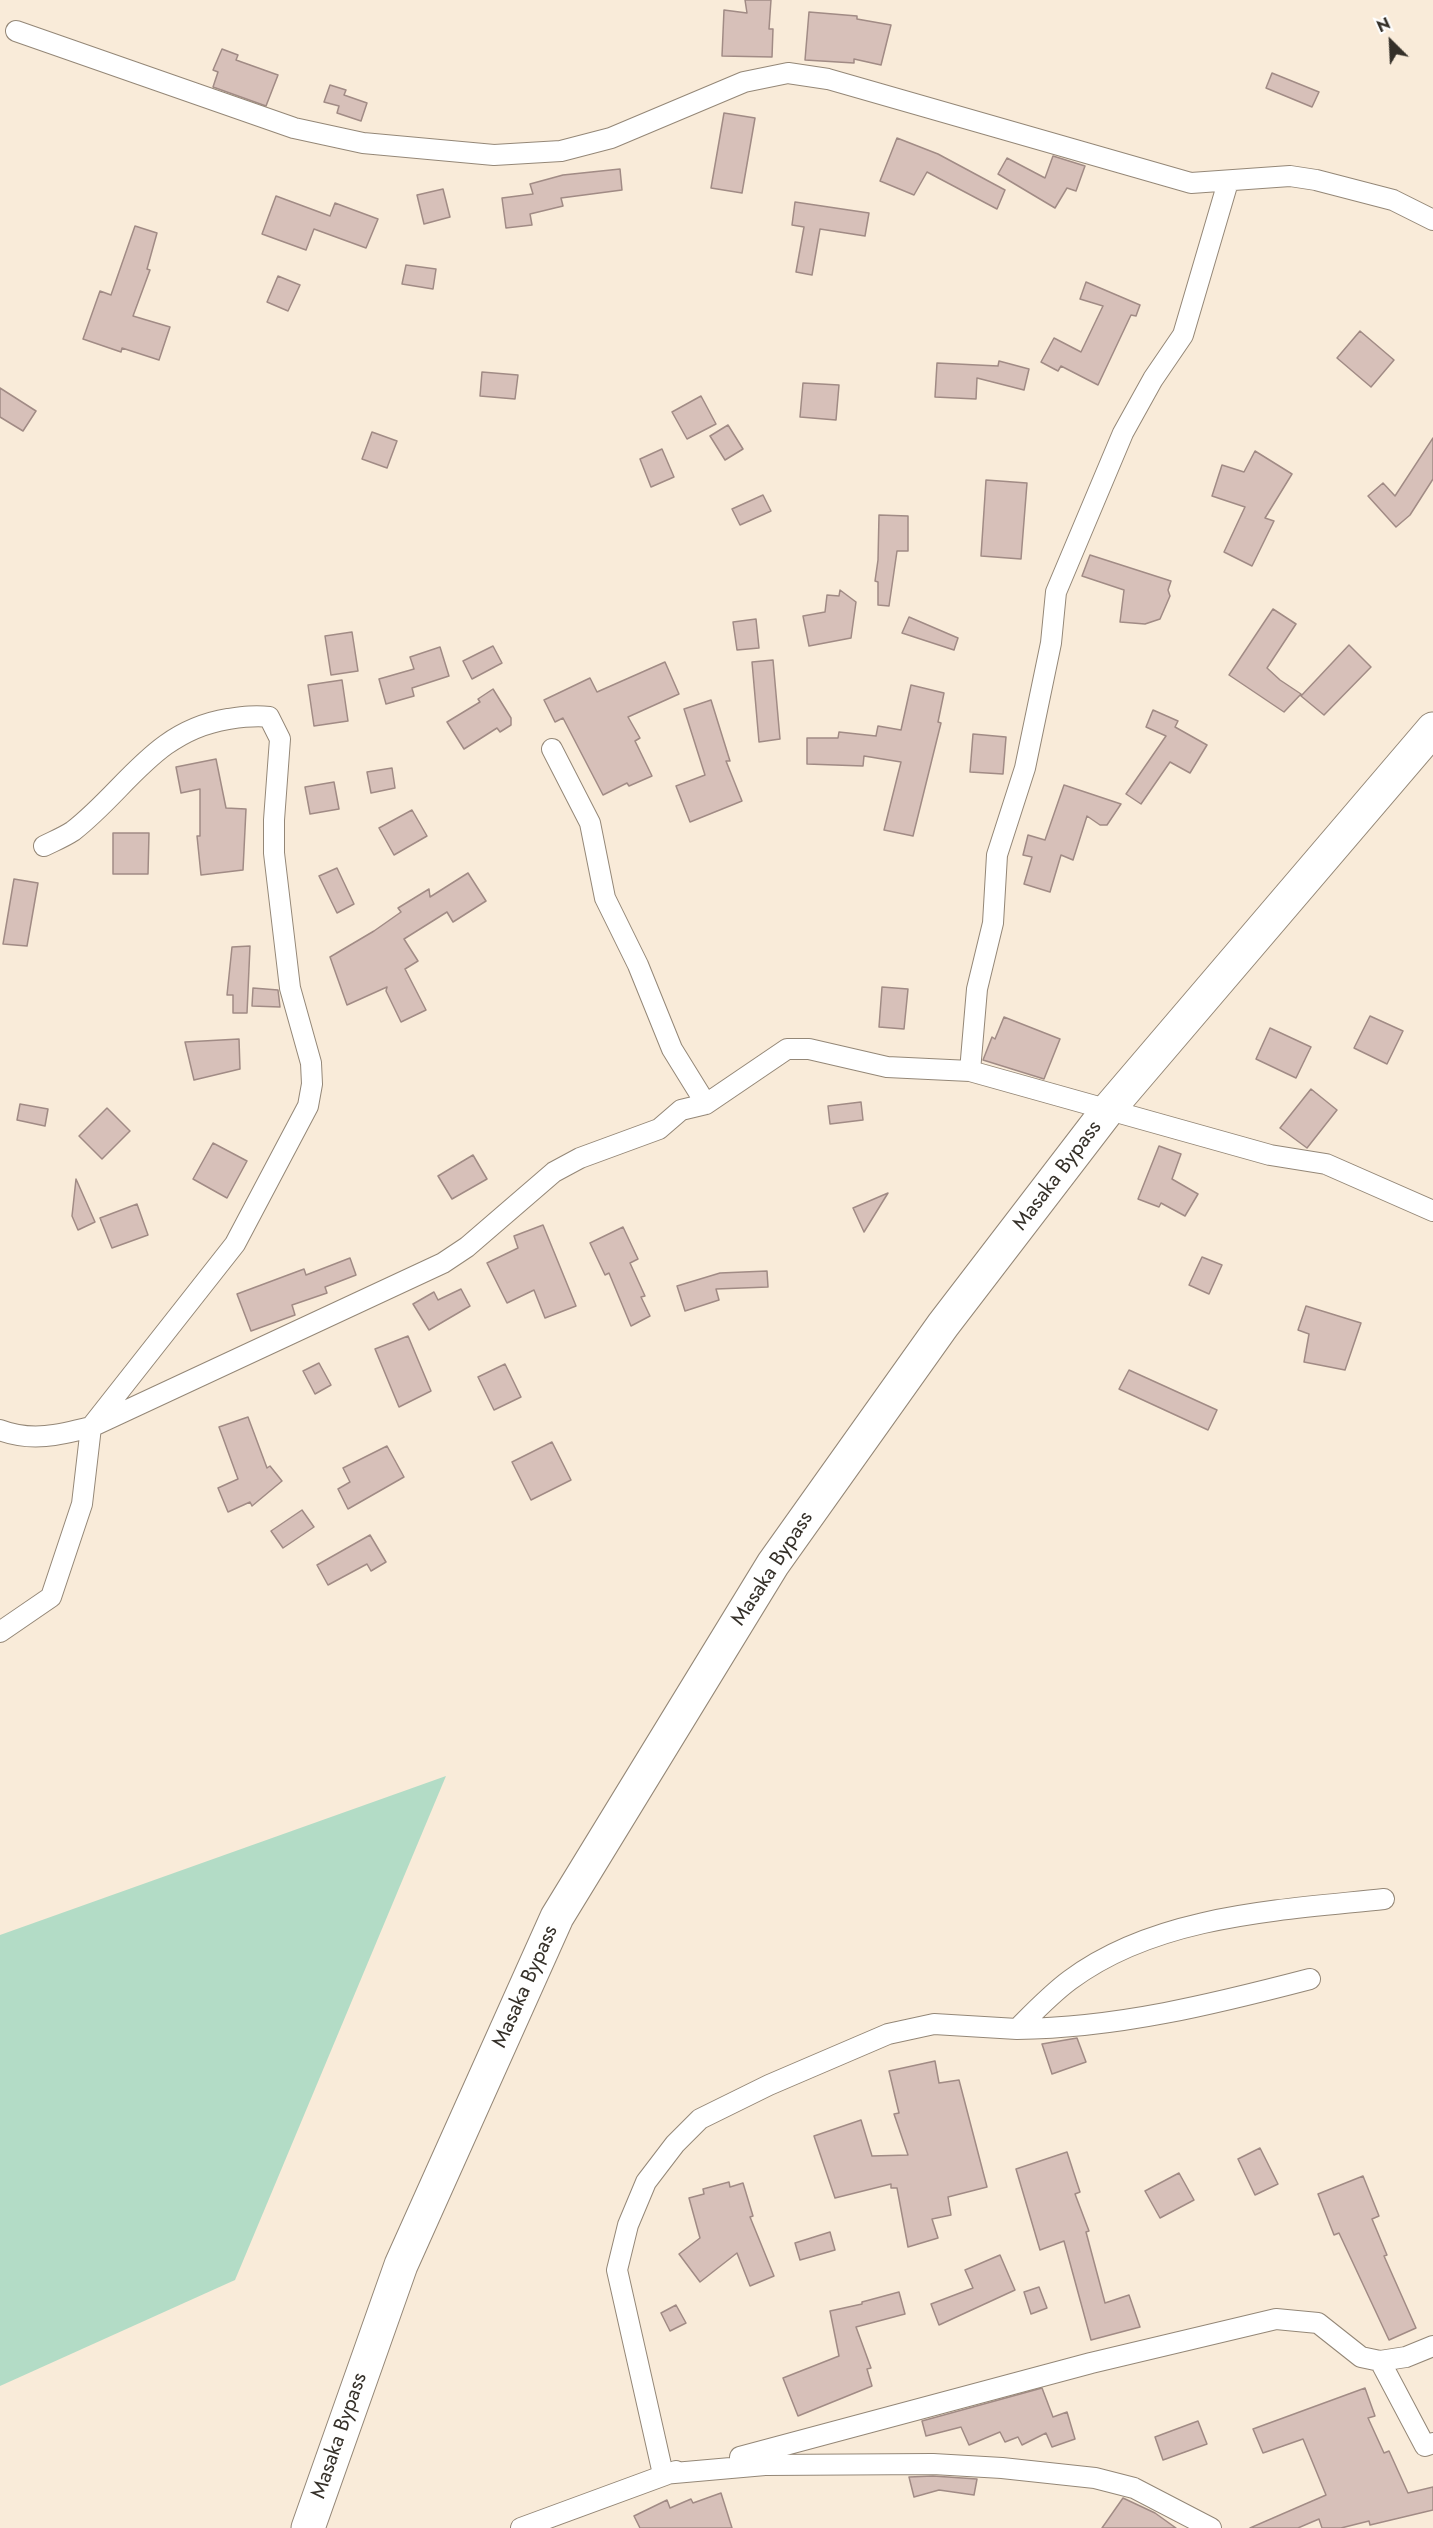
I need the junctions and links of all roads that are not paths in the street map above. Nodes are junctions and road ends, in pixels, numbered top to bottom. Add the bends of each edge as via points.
1 (16, 31) dead end
2 (1228, 182) junction
3 (1433, 220) edge
4 (1433, 729) edge
5 (552, 749) dead end
6 (44, 846) dead end
7 (970, 1071) junction
8 (706, 1104) junction
9 (1107, 1111) junction
10 (1433, 1211) edge
11 (91, 1427) junction
12 (0, 1430) edge
13 (0, 1632) edge
14 (1384, 1899) dead end
15 (1310, 1979) dead end
16 (1017, 2029) junction
17 (1433, 2346) edge
18 (1380, 2361) junction
19 (1433, 2443) edge
20 (663, 2474) junction
21 (308, 2528) edge
22 (521, 2528) edge
23 (1211, 2528) edge

1 - 2 street via 294,128 363,143 494,155 561,151 611,138 744,81 788,73 828,80 1191,183
2 - 3 street via 1290,176 1316,180 1394,200
2 - 7 street via 1183,335 1123,433 1056,592 1051,644 1025,768 997,855 993,923 977,989
4 - 9 highway, Masaka Bypass
5 - 8 street via 590,823 605,898 672,1049
6 - 11 street via 72,831 174,737 206,723 257,715 269,717 277,728 280,739 274,853 290,988 311,1063 308,1106 235,1244
7 - 8 street via 887,1067 809,1049 787,1049
7 - 9 street
8 - 11 street via 681,1110 659,1129 580,1158 554,1172 443,1263
9 - 10 street via 1270,1155 1326,1164
9 - 21 highway, Masaka Bypass via 943,1325 773,1564 557,1917 401,2265
11 - 12 street via 54,1437 16,1436
11 - 13 street via 82,1504 51,1597
14 - 16 street via 1293,1908 1189,1926 1125,1948 1072,1978
15 - 16 street via 1133,2019 1066,2028
16 - 20 street via 934,2024 888,2034 700,2119 675,2144 646,2182 628,2225 617,2270
17 - 18 street via 1406,2357
18 - 19 street via 1425,2446
18 - 20 street via 1361,2357 1318,2323 1276,2319
20 - 22 street
20 - 23 street via 765,2464 1002,2468 1095,2478 1134,2488

